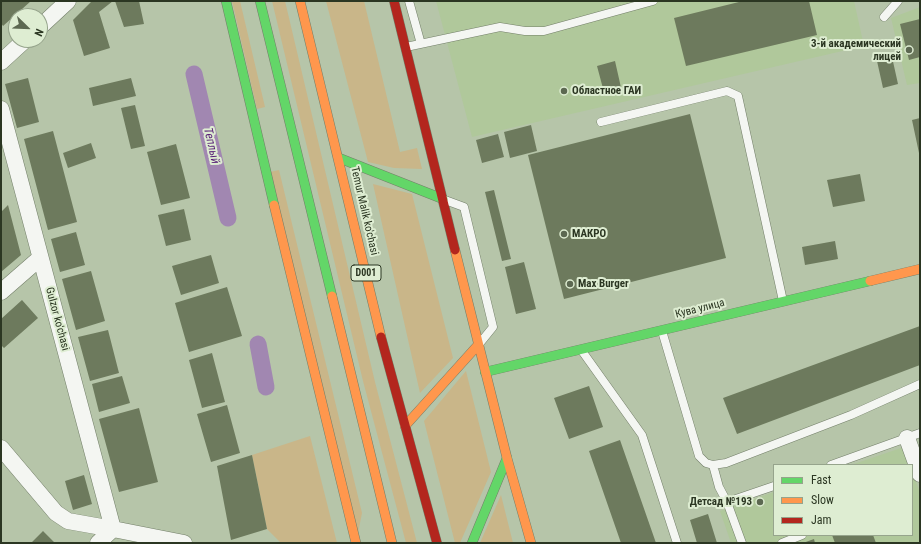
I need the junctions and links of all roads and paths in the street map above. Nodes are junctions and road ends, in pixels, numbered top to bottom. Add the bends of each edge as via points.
1 (68, 1) edge
2 (226, 1) edge
3 (260, 1) edge
4 (300, 1) edge
5 (394, 1) edge
6 (409, 1) edge
7 (653, 1) edge
8 (898, 1) edge
9 (884, 17) dead end
10 (48, 20) edge
11 (421, 44) junction
12 (406, 47) junction
13 (16, 48) edge
14 (1, 62) edge
15 (1, 109) edge
16 (601, 122) dead end
17 (339, 158) junction
18 (443, 199) junction
19 (40, 258) junction
20 (920, 269) edge
21 (1, 292) edge
22 (783, 301) junction
23 (662, 331) junction
24 (478, 345) junction
25 (582, 350) junction
26 (485, 372) junction
27 (920, 384) edge
28 (405, 426) junction
29 (913, 436) edge
30 (1, 448) edge
31 (507, 458) junction
32 (834, 464) edge
33 (713, 465) junction
34 (920, 474) edge
35 (773, 486) edge
36 (727, 502) junction
37 (113, 529) junction
38 (800, 536) edge
39 (98, 543) edge
40 (184, 543) edge
41 (356, 543) edge
42 (392, 543) edge
43 (437, 543) edge
44 (472, 543) edge
45 (531, 543) edge
46 (678, 543) edge
47 (742, 543) edge
48 (782, 543) edge

1 - 10 street
2 - 41 main road
3 - 42 main road
4 - 17 main road, Temur Malik ko'chasi / D001
5 - 12 main road
6 - 11 lane
7 - 11 lane via 544,31 525,31 500,26
8 - 9 lane
11 - 12 lane
12 - 18 main road
13 - 14 street
15 - 19 street, Gulzor ko'chasi
16 - 22 lane via 727,91 738,96
17 - 18 main road
17 - 28 main road, Temur Malik ko'chasi / D001
18 - 24 main road
18 - 24 lane via 464,207 493,328
19 - 21 street
19 - 37 street, Gulzor ko'chasi
20 - 22 main road, Кува улица
22 - 23 main road, Кува улица
23 - 25 main road, Кува улица
23 - 33 lane via 699,456 706,463
24 - 26 main road
24 - 28 main road
25 - 26 main road, Кува улица
25 - 46 lane via 642,435
26 - 31 main road
27 - 33 lane via 851,415 726,463
28 - 43 main road, Temur Malik ko'chasi / D001
29 - 32 lane
29 - 34 street
30 - 37 street via 56,514 68,521
31 - 44 main road
31 - 45 main road
33 - 36 lane via 719,487
35 - 36 lane
36 - 47 lane
37 - 39 street
37 - 40 street
38 - 48 lane

